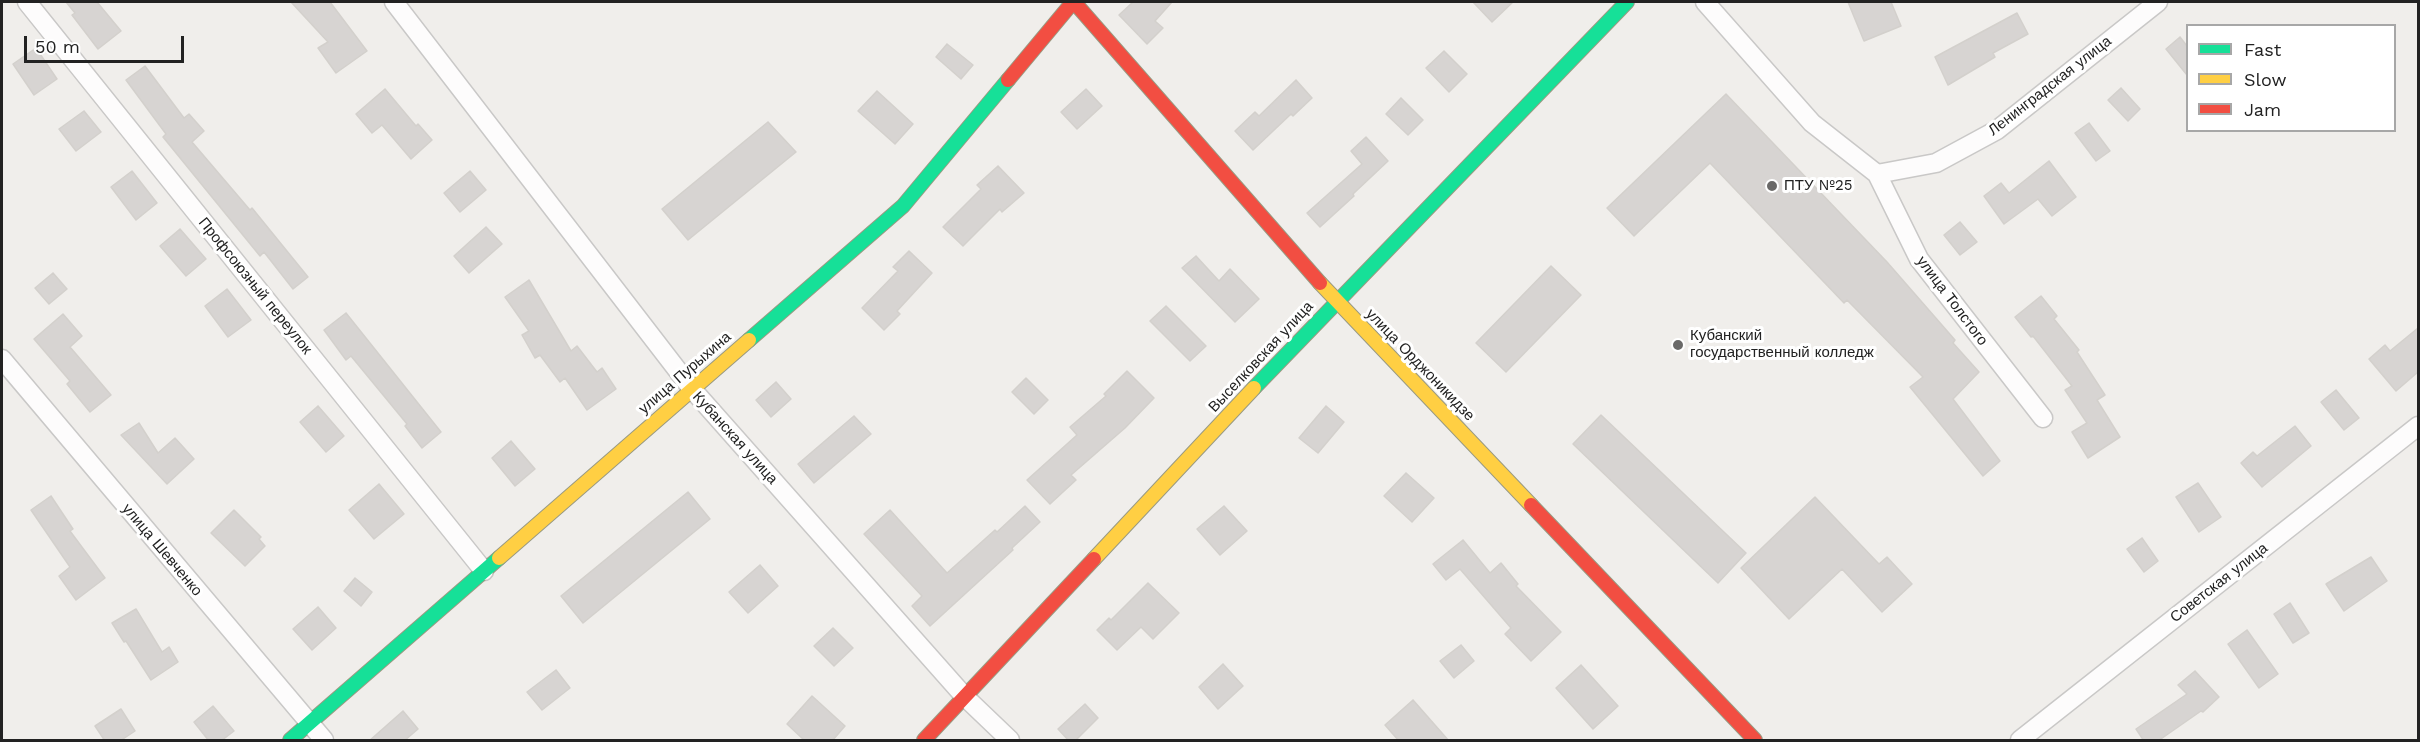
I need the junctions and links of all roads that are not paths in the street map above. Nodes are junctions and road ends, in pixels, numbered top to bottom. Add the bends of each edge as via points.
1 (27, 2) edge
2 (394, 2) edge
3 (1073, 2) edge
4 (1627, 2) edge
5 (1705, 2) edge
6 (2158, 2) edge
7 (1877, 174) junction
8 (1336, 301) junction
9 (2, 359) edge
10 (692, 389) junction
11 (2043, 418) dead end
12 (2418, 426) edge
13 (483, 571) junction
14 (965, 697) junction
15 (309, 725) junction
16 (290, 741) edge
17 (324, 741) edge
18 (924, 741) edge
19 (1010, 741) edge
20 (1755, 741) edge
21 (2020, 741) edge

1 - 13 street, Профсоюзный переулок
2 - 10 street, Кубанская улица
3 - 8 street, улица Орджоникидзе
3 - 10 street, улица Пурыхина via 903,206
4 - 8 street, Выселковская улица
5 - 7 street, улица Толстого via 1812,123
6 - 7 street, Ленинградская улица via 1997,130 1936,164
7 - 11 street, улица Толстого via 1919,259
8 - 14 street, Выселковская улица
8 - 20 street, улица Орджоникидзе
9 - 15 street, улица Шевченко
10 - 13 street, улица Пурыхина
10 - 14 street, Кубанская улица
12 - 21 street, Советская улица
13 - 15 street, улица Пурыхина
14 - 18 street, Выселковская улица
14 - 19 street, Кубанская улица
15 - 16 street, улица Пурыхина
15 - 17 street, улица Шевченко

